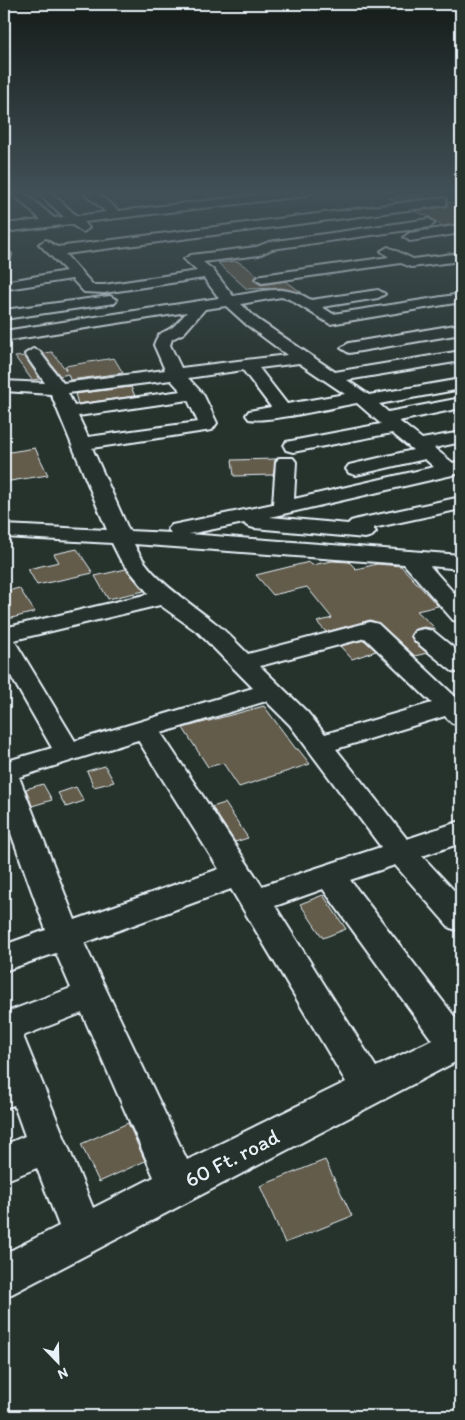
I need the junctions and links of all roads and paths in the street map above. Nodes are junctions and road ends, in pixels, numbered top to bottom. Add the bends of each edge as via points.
1 (62, 259) edge
2 (114, 259) edge
3 (191, 259) edge
4 (392, 259) edge
5 (403, 259) edge
6 (444, 259) edge
7 (70, 266) junction
8 (208, 273) junction
9 (5, 279) edge
10 (262, 279) dead end
11 (378, 294) dead end
12 (461, 298) edge
13 (110, 300) dead end
14 (229, 301) junction
15 (307, 304) junction
16 (200, 306) junction
17 (4, 316) edge
18 (461, 329) edge
19 (4, 336) edge
20 (349, 348) dead end
21 (33, 354) dead end
22 (461, 356) edge
23 (302, 358) junction
24 (247, 364) junction
25 (175, 374) junction
26 (332, 378) junction
27 (461, 384) edge
28 (4, 386) edge
29 (58, 389) junction
30 (194, 394) junction
31 (364, 399) junction
32 (461, 403) edge
33 (283, 411) junction
34 (68, 412) junction
35 (255, 415) dead end
36 (390, 423) junction
37 (461, 436) edge
38 (81, 444) junction
39 (423, 449) junction
40 (356, 469) dead end
41 (456, 469) edge
42 (330, 498) junction
43 (461, 503) edge
44 (283, 508) junction
45 (230, 520) junction
46 (362, 529) junction
47 (4, 531) edge
48 (128, 537) junction
49 (461, 549) edge
50 (408, 557) junction
51 (461, 562) edge
52 (164, 597) junction
53 (460, 613) edge
54 (4, 635) edge
55 (424, 636) dead end
56 (4, 643) edge
57 (243, 663) junction
58 (461, 666) edge
59 (271, 691) junction
60 (456, 711) edge
61 (144, 728) junction
62 (318, 745) junction
63 (67, 751) junction
64 (4, 772) edge
65 (4, 776) edge
66 (461, 832) edge
67 (402, 852) junction
68 (329, 875) junction
69 (247, 887) junction
70 (461, 919) edge
71 (65, 937) junction
72 (4, 958) edge
73 (91, 995) junction
74 (4, 1028) edge
75 (4, 1032) edge
76 (459, 1043) edge
77 (15, 1088) edge
78 (369, 1088) junction
79 (47, 1145) junction
80 (4, 1163) edge
81 (178, 1185) junction
82 (83, 1235) junction
83 (4, 1277) edge

1 - 7 street
2 - 7 street
3 - 8 street
4 - 10 street
5 - 6 street via 417,263
7 - 8 street via 85,286 96,290
7 - 9 street
8 - 14 street
11 - 15 street
12 - 15 street via 338,319 325,318
13 - 17 street
14 - 15 street via 287,293
14 - 16 street
14 - 23 street
16 - 19 street
16 - 25 street via 179,330 165,336 162,341
18 - 20 street
21 - 29 street
22 - 26 street
23 - 24 street
23 - 26 street
24 - 25 street
24 - 33 street
25 - 29 street
25 - 30 street
26 - 31 street
27 - 31 street
28 - 29 street
29 - 34 street
30 - 34 street
30 - 38 street via 208,423 202,428
31 - 33 street
31 - 36 street
32 - 36 street
33 - 35 street
34 - 38 street
36 - 39 street
36 - 44 street via 289,454
37 - 39 street
38 - 48 street
39 - 40 street
39 - 41 street
41 - 42 street
42 - 44 street
42 - 46 street
43 - 46 street
44 - 45 street
45 - 46 street
45 - 48 street
46 - 50 street
47 - 48 street
48 - 50 street
48 - 52 street via 128,554
49 - 50 street
50 - 51 street
50 - 53 street
52 - 54 street
52 - 57 street via 207,628
55 - 58 street
56 - 63 street
57 - 59 street
57 - 60 street via 370,629
59 - 61 street
59 - 62 street via 299,719
60 - 62 street
61 - 63 street
61 - 69 street
62 - 67 street
63 - 64 street
65 - 71 street
66 - 67 street
67 - 68 street
67 - 70 street
68 - 69 street
68 - 76 street
69 - 71 street
69 - 78 street
71 - 72 street
71 - 73 street
73 - 74 street
73 - 81 street
75 - 77 street
76 - 78 street, 60 Ft. road
77 - 79 street
78 - 81 street, 60 Ft. road
79 - 80 street
79 - 82 street
81 - 82 street, 60 Ft. road
82 - 83 street, 60 Ft. road

